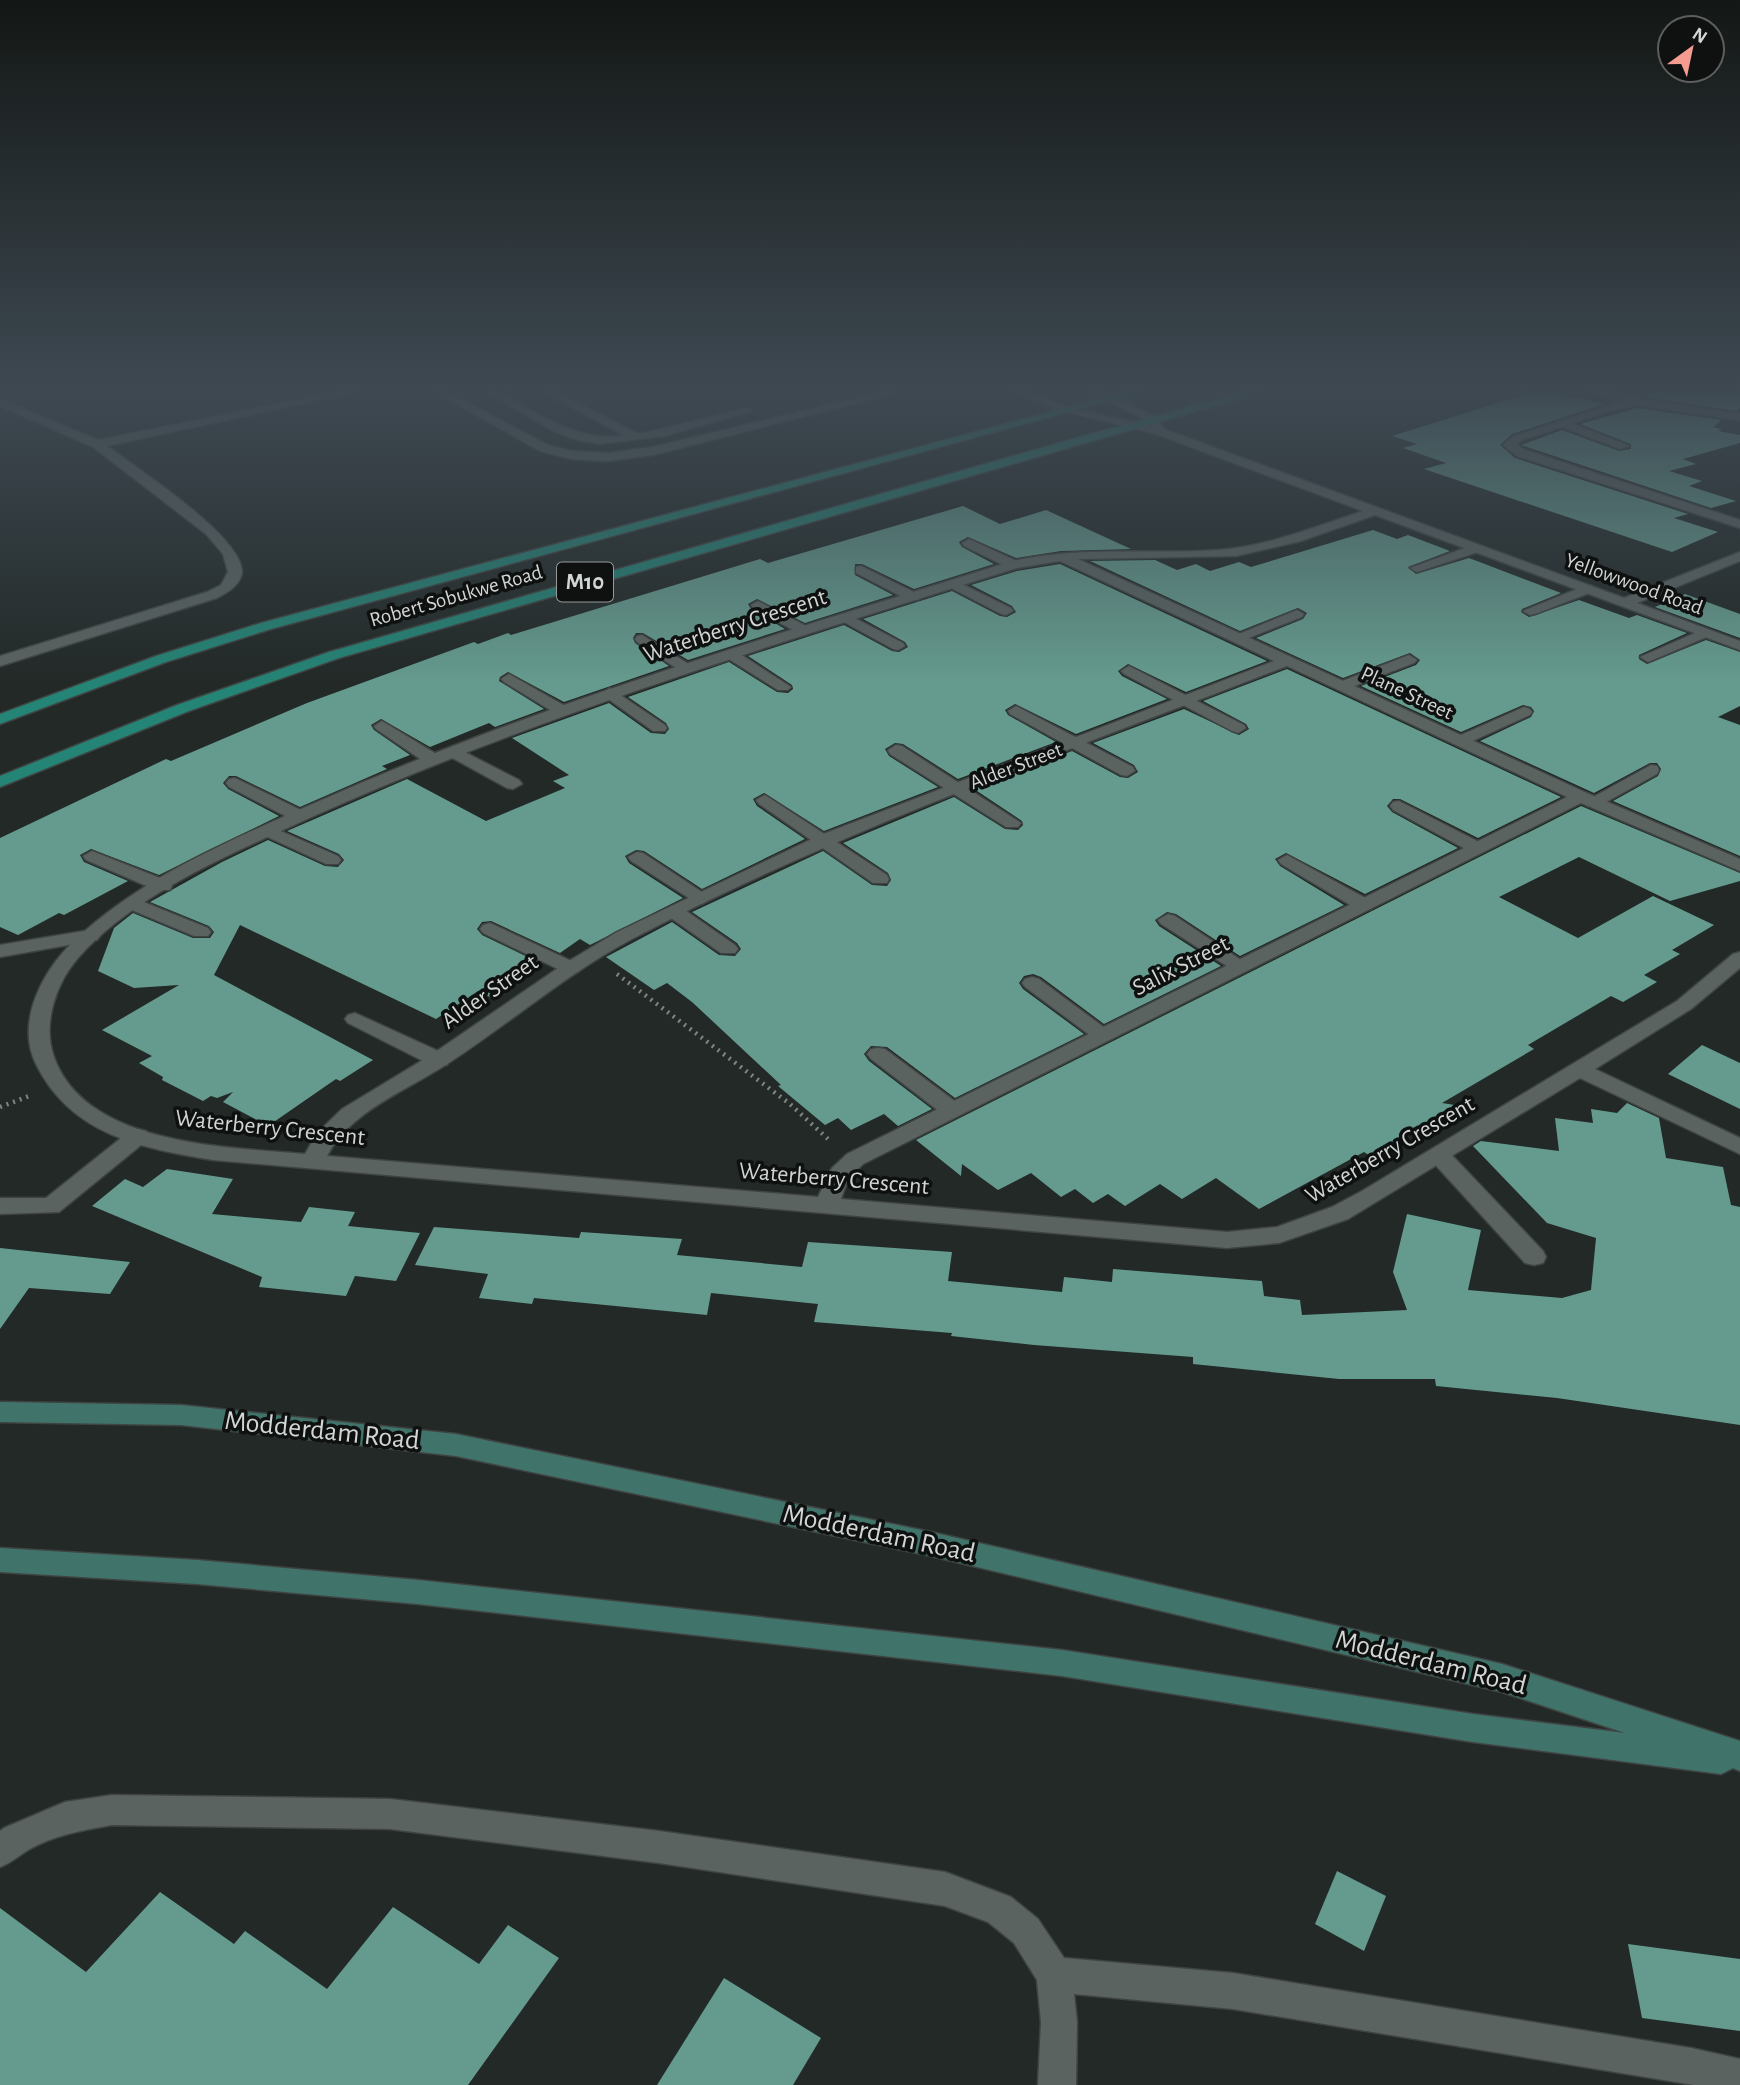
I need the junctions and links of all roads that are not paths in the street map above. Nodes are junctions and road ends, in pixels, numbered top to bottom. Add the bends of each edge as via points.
1 (157, 489) edge
2 (777, 489) edge
3 (913, 489) edge
4 (1320, 489) edge
5 (1633, 489) edge
6 (1375, 511) junction
7 (1740, 524) edge
8 (969, 543) dead end
9 (1476, 548) junction
10 (1058, 555) junction
11 (1736, 561) edge
12 (1014, 565) junction
13 (1417, 568) dead end
14 (861, 570) dead end
15 (954, 584) junction
16 (1587, 589) junction
17 (913, 597) junction
18 (1624, 603) junction
19 (758, 605) dead end
20 (1006, 611) dead end
21 (1530, 611) dead end
22 (1297, 614) dead end
23 (847, 618) junction
24 (805, 631) junction
25 (1704, 633) junction
26 (1236, 638) junction
27 (642, 639) dead end
28 (898, 646) dead end
29 (1740, 646) edge
30 (732, 654) junction
31 (1648, 657) dead end
32 (0, 660) edge
33 (1409, 660) dead end
34 (1287, 661) junction
35 (687, 669) junction
36 (1129, 671) dead end
37 (509, 679) dead end
38 (1342, 686) junction
39 (783, 687) dead end
40 (610, 693) junction
41 (1186, 700) junction
42 (561, 710) junction
43 (1016, 711) dead end
44 (1524, 712) dead end
45 (0, 719) edge
46 (382, 726) dead end
47 (659, 728) dead end
48 (1238, 728) dead end
49 (1460, 741) junction
50 (1075, 743) junction
51 (895, 750) dead end
52 (453, 751) junction
53 (432, 759) junction
54 (1651, 770) dead end
55 (1127, 771) dead end
56 (0, 782) edge
57 (235, 783) dead end
58 (513, 785) dead end
59 (957, 789) junction
60 (1587, 799) junction
61 (765, 800) dead end
62 (1399, 806) dead end
63 (299, 816) junction
64 (1012, 823) dead end
65 (267, 831) junction
66 (824, 840) junction
67 (1477, 848) junction
68 (92, 856) dead end
69 (637, 857) dead end
70 (332, 860) dead end
71 (1287, 860) dead end
72 (1740, 866) edge
73 (880, 879) dead end
74 (163, 886) junction
75 (702, 898) junction
76 (134, 904) junction
77 (1364, 905) junction
78 (675, 912) junction
79 (1168, 920) dead end
80 (490, 929) dead end
81 (201, 932) dead end
82 (90, 936) junction
83 (728, 949) dead end
84 (0, 951) edge
85 (1740, 958) edge
86 (1240, 966) junction
87 (571, 968) junction
88 (1032, 983) dead end
89 (355, 1019) dead end
90 (1102, 1035) junction
91 (877, 1054) dead end
92 (439, 1060) junction
93 (1578, 1069) junction
94 (952, 1111) junction
95 (138, 1136) junction
96 (1740, 1147) edge
97 (1439, 1155) junction
98 (313, 1161) junction
99 (828, 1205) junction
100 (0, 1206) edge
101 (1534, 1257) dead end
102 (0, 1412) edge
103 (0, 1560) edge
104 (1740, 1756) edge
105 (1740, 1762) edge
106 (5, 1842) edge
107 (1054, 1975) junction
108 (1740, 2077) edge
109 (1058, 2085) edge

1 - 32 street via 223,542 234,561 232,580 226,587
2 - 45 main road, Robert Sobukwe Road / M10 via 266,626 161,659
3 - 56 main road, Robert Sobukwe Road / M10 via 334,655 183,708
4 - 6 street, Yellowwood Road
5 - 7 street
6 - 9 street, Yellowwood Road
6 - 10 street, Waterberry Crescent via 1240,552
8 - 12 street
9 - 13 street
9 - 16 street, Yellowwood Road
10 - 12 street, Waterberry Crescent
10 - 26 street, Plane Street
11 - 18 street
12 - 15 street, Waterberry Crescent
14 - 17 street
15 - 17 street, Waterberry Crescent
15 - 20 street
16 - 18 street, Yellowwood Road
16 - 21 street
17 - 23 street, Waterberry Crescent
18 - 25 street, Yellowwood Road
19 - 24 street
22 - 26 street
23 - 24 street, Waterberry Crescent
23 - 28 street
24 - 30 street, Waterberry Crescent
25 - 29 street, Yellowwood Road
25 - 31 street
26 - 34 street, Plane Street
27 - 35 street
30 - 35 street, Waterberry Crescent
30 - 39 street
33 - 38 street
34 - 38 street, Plane Street
34 - 41 street, Alder Street
35 - 40 street, Waterberry Crescent
36 - 41 street
37 - 42 street
38 - 49 street, Plane Street
40 - 42 street, Waterberry Crescent
40 - 47 street
41 - 48 street
41 - 50 street, Alder Street
42 - 52 street, Waterberry Crescent
43 - 50 street, Alder Street
44 - 49 street
46 - 53 street
49 - 60 street, Plane Street
50 - 55 street, Alder Street
50 - 59 street, Alder Street
51 - 59 street, Alder Street
52 - 53 street, Waterberry Crescent
52 - 58 street
53 - 63 street, Waterberry Crescent
54 - 60 street, Salix Street
57 - 63 street
59 - 64 street, Alder Street
59 - 66 street, Alder Street
60 - 67 street, Salix Street
60 - 72 street, Plane Street
61 - 66 street
62 - 67 street
63 - 65 street, Waterberry Crescent
65 - 70 street
65 - 74 street, Waterberry Crescent
66 - 73 street
66 - 75 street, Alder Street
67 - 77 street, Salix Street
68 - 74 street
69 - 75 street
71 - 77 street
74 - 76 street, Waterberry Crescent
75 - 78 street, Alder Street
76 - 81 street
76 - 82 street, Waterberry Crescent
77 - 86 street, Salix Street
78 - 83 street
78 - 87 street, Alder Street
79 - 86 street
80 - 87 street, Alder Street
82 - 84 street
82 - 95 street, Waterberry Crescent via 53,982 39,1015 39,1044 46,1065 70,1100 94,1117
85 - 93 street, Waterberry Crescent via 1684,1005
86 - 90 street, Salix Street
87 - 92 street, Alder Street
88 - 90 street
89 - 92 street, Alder Street
90 - 94 street, Salix Street
91 - 94 street
92 - 98 street, Alder Street via 351,1114 325,1138
93 - 96 street
93 - 97 street, Waterberry Crescent
94 - 99 street, Salix Street via 855,1159 833,1182
95 - 98 street, Waterberry Crescent via 186,1149
95 - 100 street via 51,1206
97 - 99 street, Waterberry Crescent via 1340,1213 1261,1238 1227,1240
97 - 101 street
98 - 99 street, Waterberry Crescent
102 - 104 street, Modderdam Road via 181,1415 456,1445 931,1544 1449,1665
103 - 105 street, Modderdam Road via 418,1592 1062,1663 1472,1728
106 - 107 street via 65,1818 112,1810 390,1814 659,1847 945,1889 999,1909 1026,1931
107 - 108 street via 1233,1991
107 - 109 street

